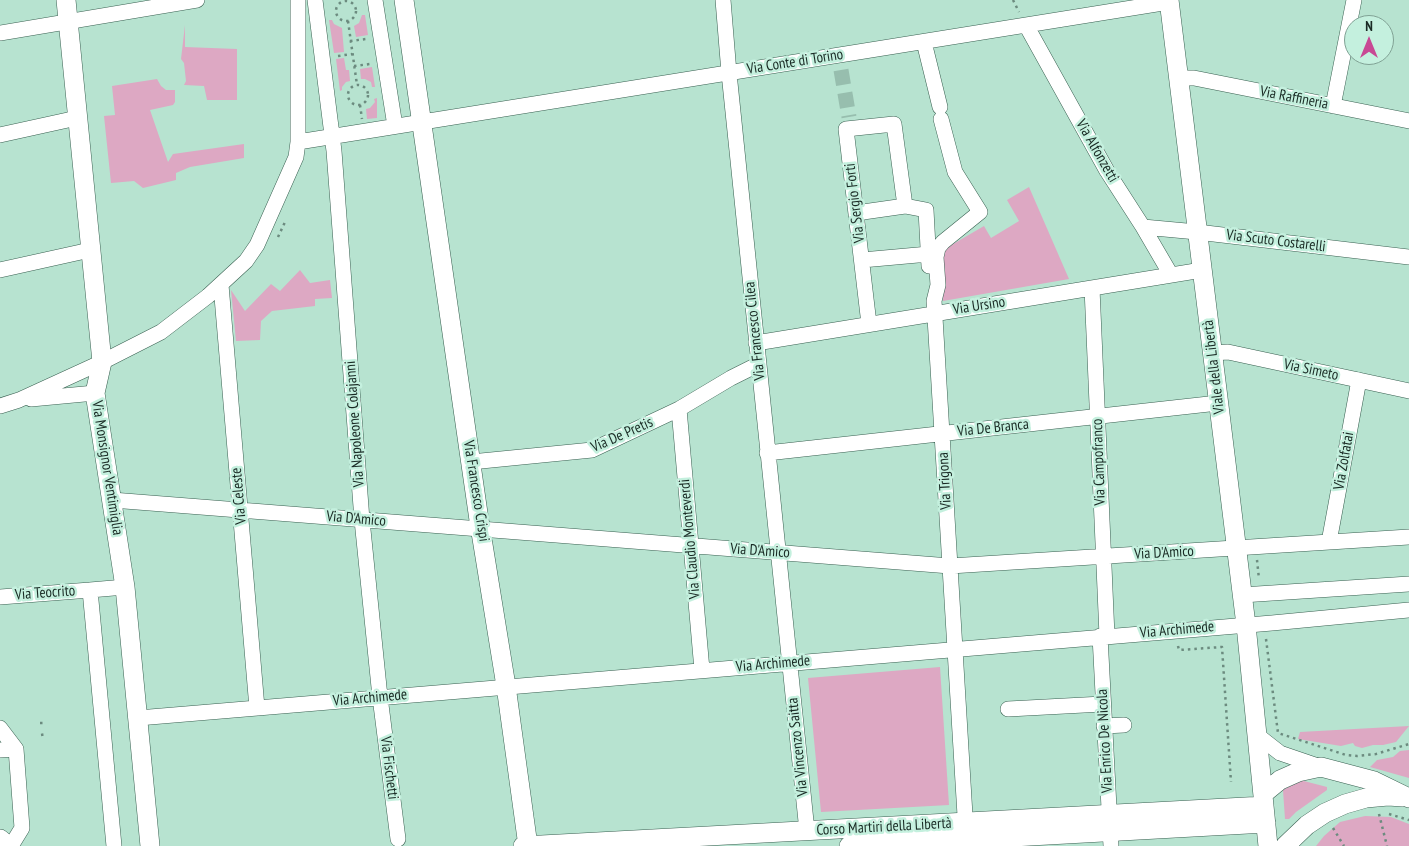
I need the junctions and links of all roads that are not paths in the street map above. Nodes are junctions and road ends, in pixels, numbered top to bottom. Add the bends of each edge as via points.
1 (66, 0) edge
2 (197, 0) edge
3 (298, 0) edge
4 (315, 0) edge
5 (375, 0) edge
6 (404, 0) edge
7 (723, 0) edge
8 (1354, 0) edge
9 (1169, 1) edge
10 (68, 21) junction
11 (1026, 25) junction
12 (0, 33) edge
13 (924, 42) junction
14 (327, 59) junction
15 (298, 62) junction
16 (729, 73) junction
17 (1178, 78) junction
18 (1333, 106) junction
19 (78, 118) junction
20 (1409, 121) edge
21 (395, 126) junction
22 (423, 129) junction
23 (0, 135) edge
24 (333, 144) junction
25 (297, 150) junction
26 (905, 206) junction
27 (856, 213) junction
28 (1143, 227) junction
29 (1197, 232) junction
30 (90, 250) junction
31 (928, 254) junction
32 (1409, 257) edge
33 (862, 260) junction
34 (0, 270) edge
35 (1202, 270) junction
36 (1171, 275) junction
37 (221, 285) junction
38 (1092, 288) junction
39 (934, 307) junction
40 (869, 324) junction
41 (756, 343) junction
42 (1212, 352) junction
43 (102, 362) junction
44 (758, 364) junction
45 (1358, 380) junction
46 (1409, 390) edge
47 (95, 393) junction
48 (19, 400) junction
49 (1218, 403) junction
50 (0, 406) edge
51 (679, 409) junction
52 (1098, 417) junction
53 (942, 434) junction
54 (768, 452) junction
55 (471, 462) junction
56 (112, 500) junction
57 (240, 510) junction
58 (362, 520) junction
59 (481, 529) junction
60 (1409, 537) edge
61 (1328, 542) junction
62 (691, 546) junction
63 (1236, 548) junction
64 (778, 553) junction
65 (1103, 556) junction
66 (950, 566) junction
67 (1409, 584) edge
68 (124, 587) junction
69 (90, 590) junction
70 (1242, 595) junction
71 (0, 597) edge
72 (1409, 610) edge
73 (1246, 625) junction
74 (1103, 636) junction
75 (954, 649) junction
76 (788, 663) junction
77 (702, 670) junction
78 (506, 686) junction
79 (380, 697) junction
80 (1103, 704) junction
81 (257, 708) junction
82 (1008, 709) dead end
83 (138, 718) junction
84 (1124, 725) dead end
85 (1104, 726) junction
86 (0, 728) edge
87 (1257, 734) junction
88 (16, 749) junction
89 (0, 750) edge
90 (1321, 767) junction
91 (1409, 798) edge
92 (1264, 808) junction
93 (807, 831) junction
94 (965, 831) junction
95 (1110, 831) edge
96 (0, 839) edge
97 (398, 839) dead end
98 (10, 846) edge
99 (114, 846) edge
100 (150, 846) edge
101 (524, 846) edge
102 (528, 846) edge
103 (848, 846) edge
104 (1268, 846) edge
105 (1285, 846) edge

1 - 10 main road, Via Monsignor Ventimiglia
2 - 10 street
3 - 15 street
4 - 14 street, Via Napoleone Colajanni
5 - 21 street
6 - 22 main road, Via Francesco Crispi
7 - 16 street, Via Francesco Cilea
8 - 18 street
9 - 11 street, Via Conte di Torino
9 - 17 main road, Viale della Libertà
10 - 12 street
10 - 19 main road, Via Monsignor Ventimiglia
11 - 13 street, Via Conte di Torino
11 - 28 street, Via Alfonzetti
13 - 16 street, Via Conte di Torino via 839,63
13 - 39 street via 955,172 980,212 938,248 938,286
14 - 15 street
14 - 24 street, Via Napoleone Colajanni
15 - 25 street
16 - 22 street, Via Conte di Torino
16 - 41 street, Via Francesco Cilea
17 - 18 street, Via Raffineria via 1194,78
17 - 29 main road, Viale della Libertà
18 - 20 street, Via Raffineria
19 - 23 street
19 - 30 main road, Via Monsignor Ventimiglia
21 - 22 street, Via Conte di Torino
21 - 24 street, Via Conte di Torino
22 - 55 main road, Via Francesco Crispi
24 - 25 street, Via Conte di Torino
24 - 58 street, Via Napoleone Colajanni
25 - 37 street via 257,245
26 - 27 street
26 - 27 street, Via Sergio Forti via 894,124 850,123 846,129
26 - 31 street via 926,210
27 - 33 street, Via Sergio Forti
28 - 29 street, Via Scuto Costarelli
28 - 36 street, Via Alfonzetti
29 - 32 street, Via Scuto Costarelli
29 - 35 main road, Viale della Libertà
30 - 34 street
30 - 43 main road, Via Monsignor Ventimiglia
31 - 33 street
31 - 39 street
33 - 40 street, Via Sergio Forti
35 - 36 street, Via Ursino
35 - 42 main road, Viale della Libertà
36 - 38 street, Via Ursino
37 - 43 street via 161,332
37 - 57 street, Via Celeste
38 - 39 street, Via Ursino
38 - 52 street, Via Campofranco
39 - 40 street, Via Ursino
39 - 53 street, Via Trigona
40 - 41 street, Via Ursino
41 - 44 street, Via Francesco Cilea
42 - 45 street, Via Simeto via 1228,352
42 - 49 main road, Viale della Libertà
43 - 47 main road, Via Monsignor Ventimiglia
43 - 48 street
44 - 51 street, Via De Pretis
44 - 54 street, Via Francesco Cilea
45 - 46 street, Via Simeto
45 - 61 street, Via Zolfatai
47 - 48 street
47 - 56 main road, Via Monsignor Ventimiglia
48 - 50 street
49 - 52 street, Via De Branca
49 - 63 main road, Viale della Libertà
51 - 55 street, Via De Pretis via 592,450
51 - 62 street, Via Claudio Monteverdi
52 - 53 street, Via De Branca
52 - 65 street, Via Campofranco
53 - 54 street, Via De Branca
53 - 66 street, Via Trigona
54 - 64 street, Via Francesco Cilea
55 - 59 main road, Via Francesco Crispi
56 - 57 street, Via D'Amico
56 - 68 main road, Via Monsignor Ventimiglia
57 - 58 street, Via D'Amico
57 - 81 street, Via Celeste
58 - 59 street, Via D'Amico
58 - 79 street, Via Napoleone Colajanni
59 - 62 street, Via D'Amico
59 - 78 main road, Via Francesco Crispi
60 - 61 street, Via D'Amico
61 - 63 street, Via D'Amico
62 - 64 street, Via D'Amico
62 - 77 street, Via Claudio Monteverdi
63 - 65 street, Via D'Amico
63 - 70 main road, Viale della Libertà
64 - 66 street, Via D'Amico
64 - 76 street, Via Francesco Cilea
65 - 66 street, Via D'Amico
65 - 74 street, Via Campofranco
66 - 75 street, Via Trigona
67 - 70 street
68 - 69 street, Via Teocrito
68 - 83 main road, Via Monsignor Ventimiglia
69 - 71 street, Via Teocrito
69 - 99 street
70 - 73 main road, Viale della Libertà
72 - 73 street, Via Archimede
73 - 74 street, Via Archimede
73 - 87 main road, Viale della Libertà
74 - 75 street, Via Archimede
74 - 80 street, Via Enrico De Nicola
75 - 76 street, Via Archimede
75 - 94 street, Via Trigona
76 - 77 street, Via Archimede
76 - 93 street, Via Vincenzo Saitta
77 - 78 street, Via Archimede
78 - 79 street, Via Archimede
78 - 102 main road, Via Francesco Crispi
79 - 81 street, Via Archimede
79 - 97 street, Via Fischetti
80 - 82 street
80 - 85 street, Via Enrico De Nicola
81 - 83 street, Via Archimede
83 - 100 main road, Via Monsignor Ventimiglia
84 - 85 street
85 - 95 street, Via Enrico De Nicola
86 - 88 street
87 - 90 street via 1280,753
87 - 92 main road, Viale della Libertà
88 - 89 street
88 - 98 street via 22,828
90 - 91 main road via 1374,781
90 - 92 main road via 1280,780
91 - 105 main road via 1373,797 1345,804 1325,812
92 - 95 main road, Corso Martiri della Libertà via 1245,816
92 - 104 main road, Viale della Libertà
93 - 94 main road, Corso Martiri della Libertà
93 - 102 main road, Corso Martiri della Libertà
94 - 95 main road, Corso Martiri della Libertà
94 - 103 main road, Corso Martiri della Libertà
96 - 98 main road
101 - 102 main road, Corso Martiri della Libertà

